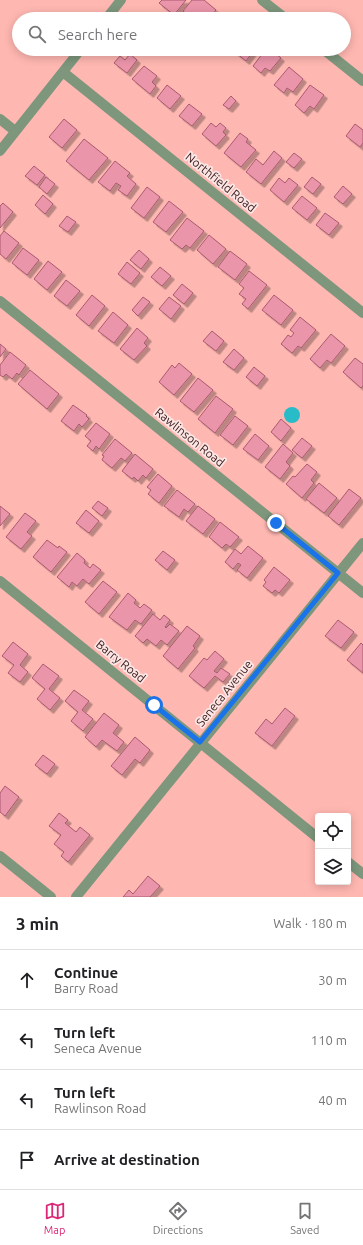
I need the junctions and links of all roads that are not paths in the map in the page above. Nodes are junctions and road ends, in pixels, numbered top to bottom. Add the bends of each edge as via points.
1 (121, 0) edge
2 (262, 0) edge
3 (112, 12) edge
4 (277, 12) edge
5 (76, 56) edge
6 (332, 56) edge
7 (63, 72) junction
8 (363, 81) edge
9 (0, 119) edge
10 (16, 131) junction
11 (0, 151) edge
12 (0, 301) edge
13 (363, 313) edge
14 (363, 543) edge
15 (338, 573) junction
16 (0, 581) edge
17 (363, 593) edge
18 (200, 742) junction
19 (315, 836) edge
20 (0, 856) edge
21 (351, 864) edge
22 (363, 874) edge
23 (51, 897) edge
24 (76, 897) edge

1 - 3 street
2 - 4 street
5 - 7 street
6 - 8 street
7 - 10 street
7 - 13 street, Northfield Road
9 - 10 street
10 - 11 street
12 - 15 street, Rawlinson Road
14 - 15 street, Seneca Avenue
15 - 17 street, Rawlinson Road
15 - 18 street, Seneca Avenue
16 - 18 street, Barry Road
18 - 19 street, Barry Road
18 - 24 street, Seneca Avenue
20 - 23 street
21 - 22 street

